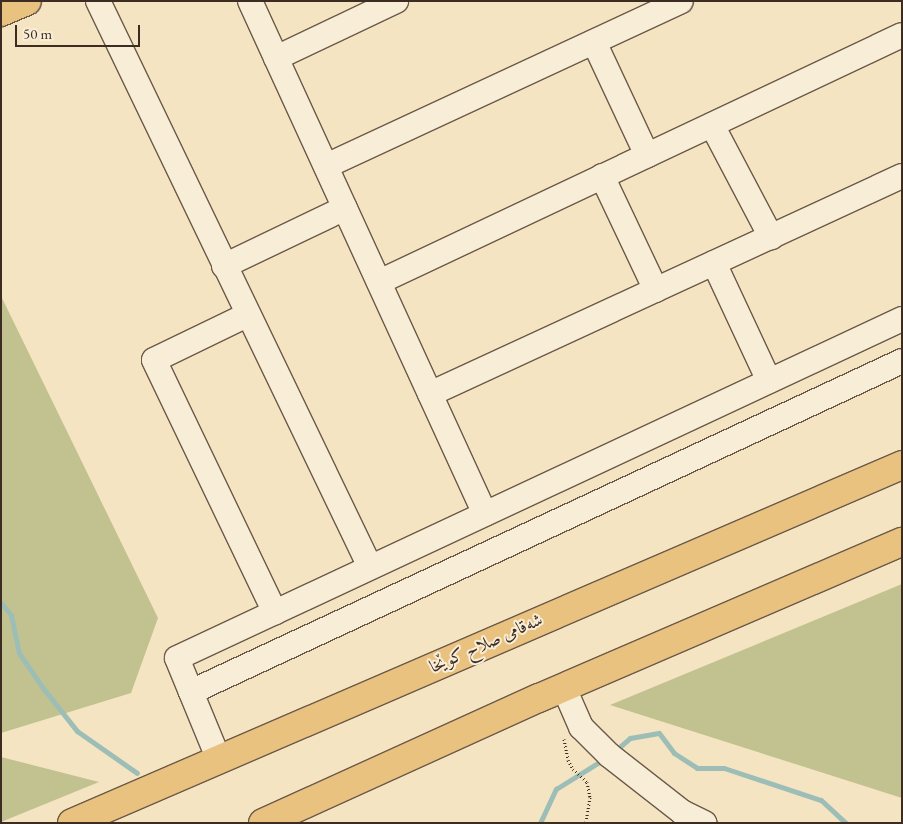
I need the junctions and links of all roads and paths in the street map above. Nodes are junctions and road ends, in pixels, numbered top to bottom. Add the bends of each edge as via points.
1 (27, 1) edge
2 (98, 1) edge
3 (250, 1) edge
4 (396, 1) edge
5 (668, 4) edge
6 (1, 12) edge
7 (902, 35) edge
8 (594, 42) junction
9 (276, 58) junction
10 (712, 125) junction
11 (647, 155) junction
12 (326, 166) junction
13 (602, 176) junction
14 (902, 176) edge
15 (345, 208) junction
16 (771, 237) junction
17 (714, 263) junction
18 (224, 266) junction
19 (379, 282) junction
20 (656, 290) junction
21 (247, 315) junction
22 (902, 319) edge
23 (902, 361) edge
24 (769, 381) junction
25 (430, 394) junction
26 (902, 465) edge
27 (485, 514) junction
28 (902, 542) edge
29 (902, 551) edge
30 (370, 568) junction
31 (275, 612) junction
32 (564, 688) junction
33 (191, 692) junction
34 (564, 737) dead end
35 (219, 760) junction
36 (72, 823) edge
37 (263, 823) edge
38 (586, 823) edge
39 (705, 823) edge

1 - 6 main road
2 - 18 street
3 - 9 street
4 - 9 street
5 - 8 street
7 - 10 street
8 - 11 street
8 - 12 street
9 - 12 street
10 - 11 street
10 - 16 street
11 - 13 street
12 - 15 street
13 - 19 street
13 - 20 street
14 - 16 street
15 - 18 street
15 - 19 street
16 - 17 street
17 - 20 street
17 - 24 street
18 - 21 street
19 - 25 street
20 - 25 street
21 - 30 street
21 - 31 street via 154,360
22 - 24 street
23 - 33 street
24 - 27 street
25 - 27 street
26 - 35 main road, شەقامی صلاح کوێخا
27 - 30 street
28 - 32 main road
29 - 32 street
30 - 31 street
31 - 33 street via 177,658
32 - 37 main road
32 - 39 street via 582,728 609,756 682,812
33 - 35 street
34 - 38 path via 568,760 587,782 590,797
35 - 36 main road, شەقامی صلاح کوێخا

